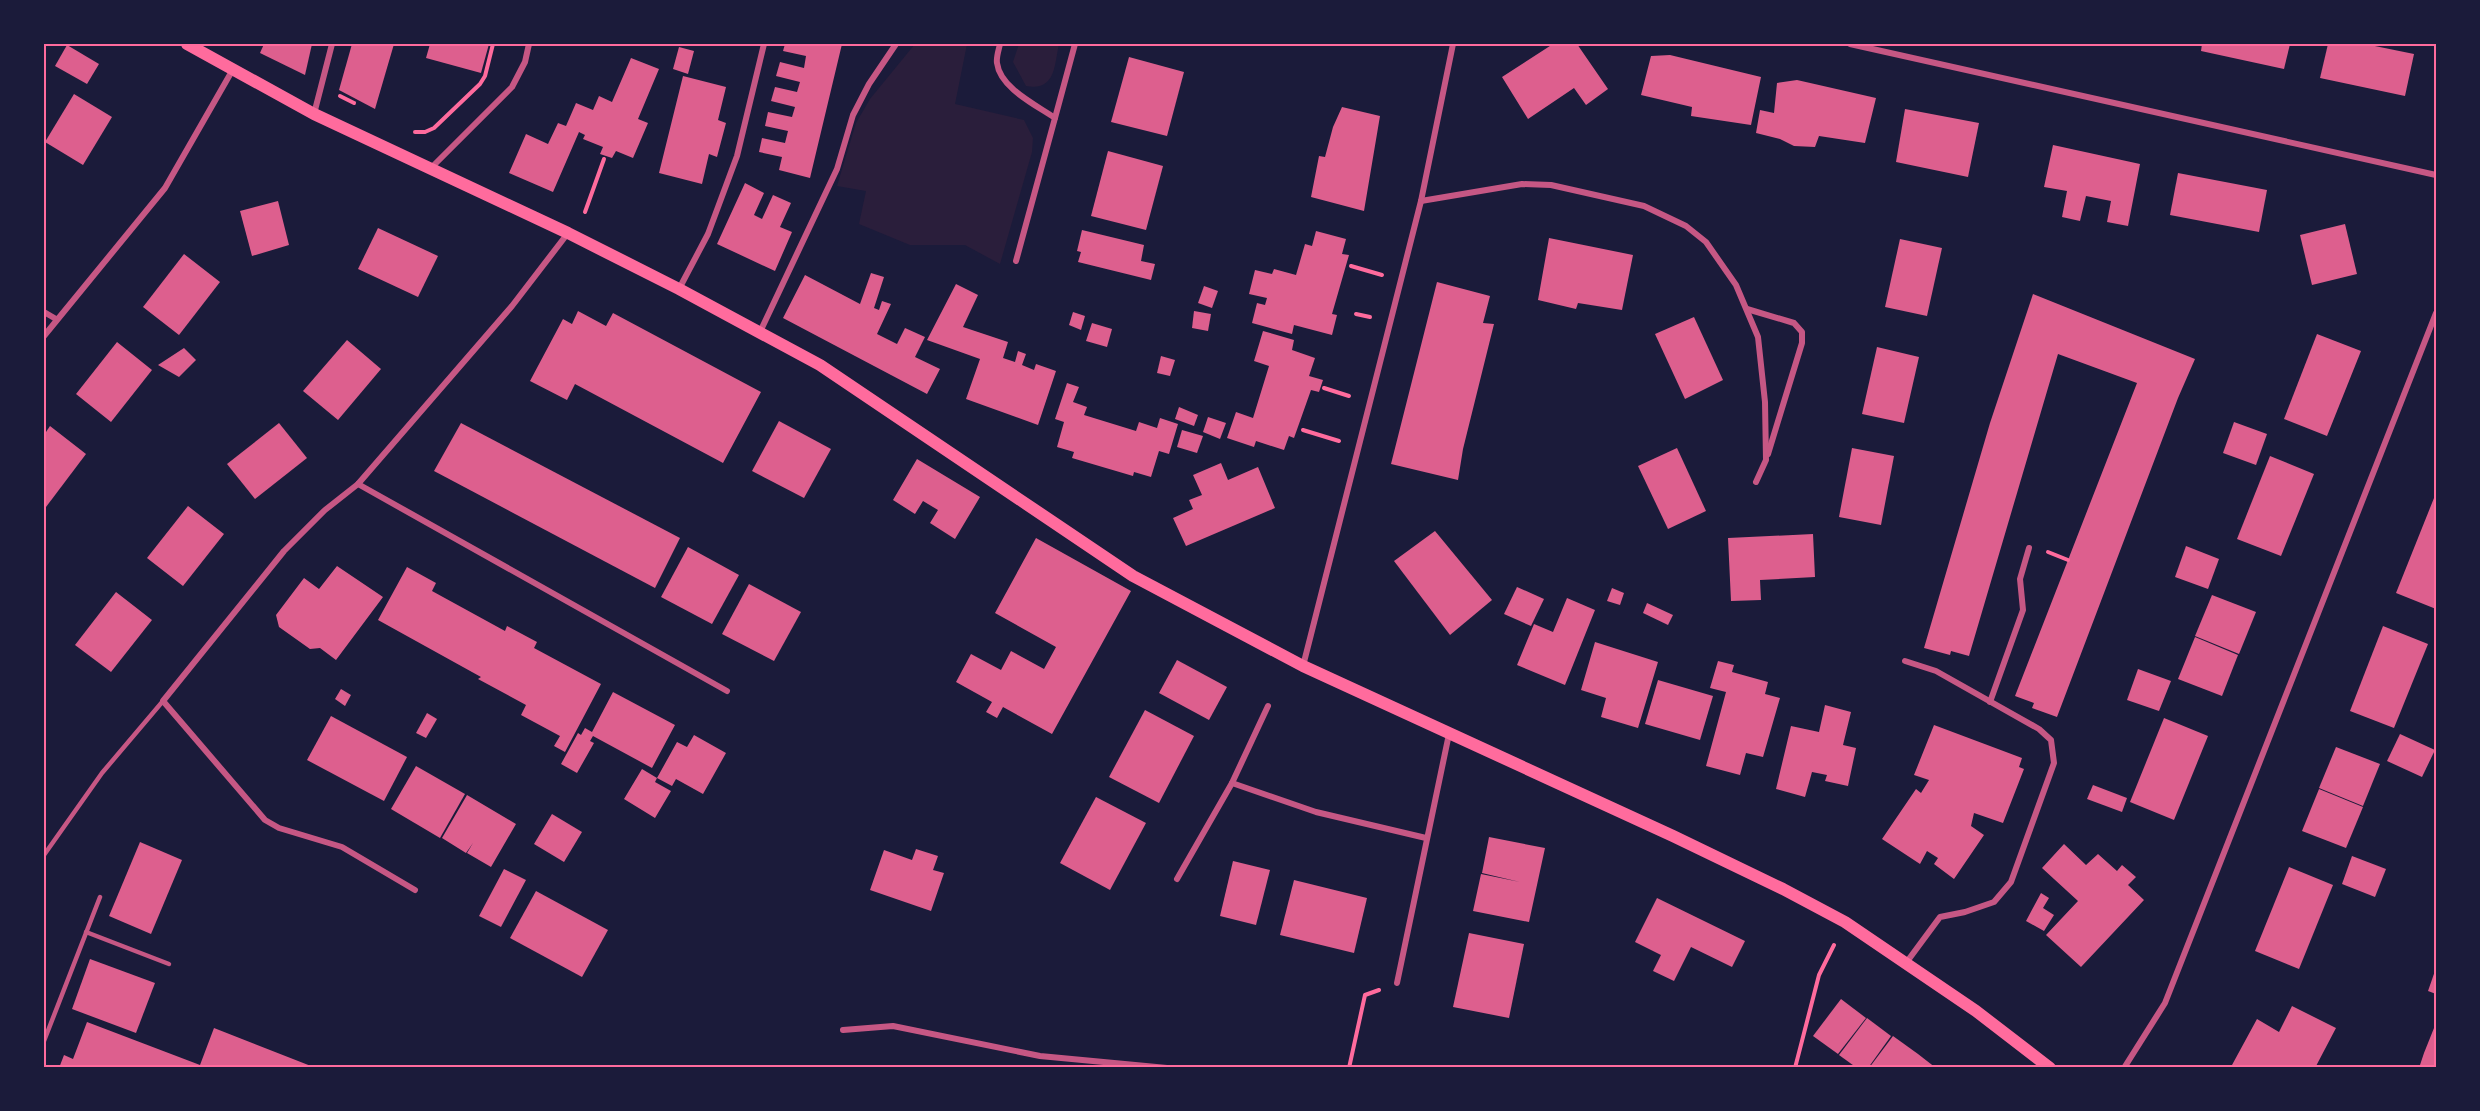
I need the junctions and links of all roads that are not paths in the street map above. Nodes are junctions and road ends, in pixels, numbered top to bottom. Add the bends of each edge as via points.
1 (187, 44) edge
2 (332, 44) edge
3 (529, 44) edge
4 (764, 44) edge
5 (896, 44) edge
6 (1000, 44) edge
7 (1075, 44) edge
8 (1453, 44) edge
9 (1850, 44) edge
10 (232, 70) junction
11 (314, 114) junction
12 (1055, 118) junction
13 (430, 168) junction
14 (2436, 175) edge
15 (1421, 201) junction
16 (568, 233) junction
17 (1016, 261) dead end
18 (679, 289) junction
19 (1747, 309) junction
20 (44, 312) edge
21 (2436, 313) edge
22 (56, 319) junction
23 (760, 332) junction
24 (44, 336) edge
25 (1766, 460) junction
26 (1756, 482) dead end
27 (358, 484) junction
28 (2029, 548) dead end
29 (1905, 661) dead end
30 (1303, 666) junction
31 (727, 691) dead end
32 (163, 701) junction
33 (1990, 702) junction
34 (1268, 706) dead end
35 (1449, 734) junction
36 (1232, 783) junction
37 (1426, 838) junction
38 (44, 855) edge
39 (1177, 879) dead end
40 (415, 890) dead end
41 (100, 897) dead end
42 (86, 932) junction
43 (1906, 963) junction
44 (169, 964) dead end
45 (1397, 983) dead end
46 (843, 1030) dead end
47 (44, 1041) edge
48 (1167, 1068) edge
49 (2050, 1068) edge
50 (2124, 1068) edge

1 - 10 main road
2 - 11 street
3 - 13 street via 512,87
4 - 18 street via 737,156 708,234
5 - 23 street via 868,84 853,115 837,169
6 - 12 street via 996,61 1000,74 1020,95
7 - 12 street
8 - 15 street
9 - 14 street
10 - 11 main road
10 - 22 street via 165,188
11 - 13 main road
12 - 17 street
13 - 16 main road
15 - 19 street via 1522,183 1551,185 1644,206 1673,218 1706,242 1736,285
15 - 30 street
16 - 18 main road
16 - 27 street via 512,306
18 - 23 main road
19 - 25 street via 1758,337 1762,365
19 - 25 street via 1794,323 1802,332
20 - 22 street
21 - 50 street via 2165,1003
22 - 24 street
23 - 30 main road via 876,401 1133,576
25 - 26 street
27 - 31 street
27 - 32 street via 284,551
28 - 33 street via 2020,579 2023,610
29 - 33 street via 1936,671
30 - 35 main road
32 - 38 lane via 102,773
32 - 40 street via 265,820 342,847
33 - 43 street via 2051,740 2054,763 2011,882 1994,902 1940,917
34 - 36 street
35 - 37 street
35 - 43 main road via 1783,889 1845,922
36 - 37 street via 1316,812
36 - 39 street
37 - 45 street
41 - 42 lane
42 - 44 lane
42 - 47 lane
43 - 49 main road
46 - 48 street via 893,1026 1040,1056

